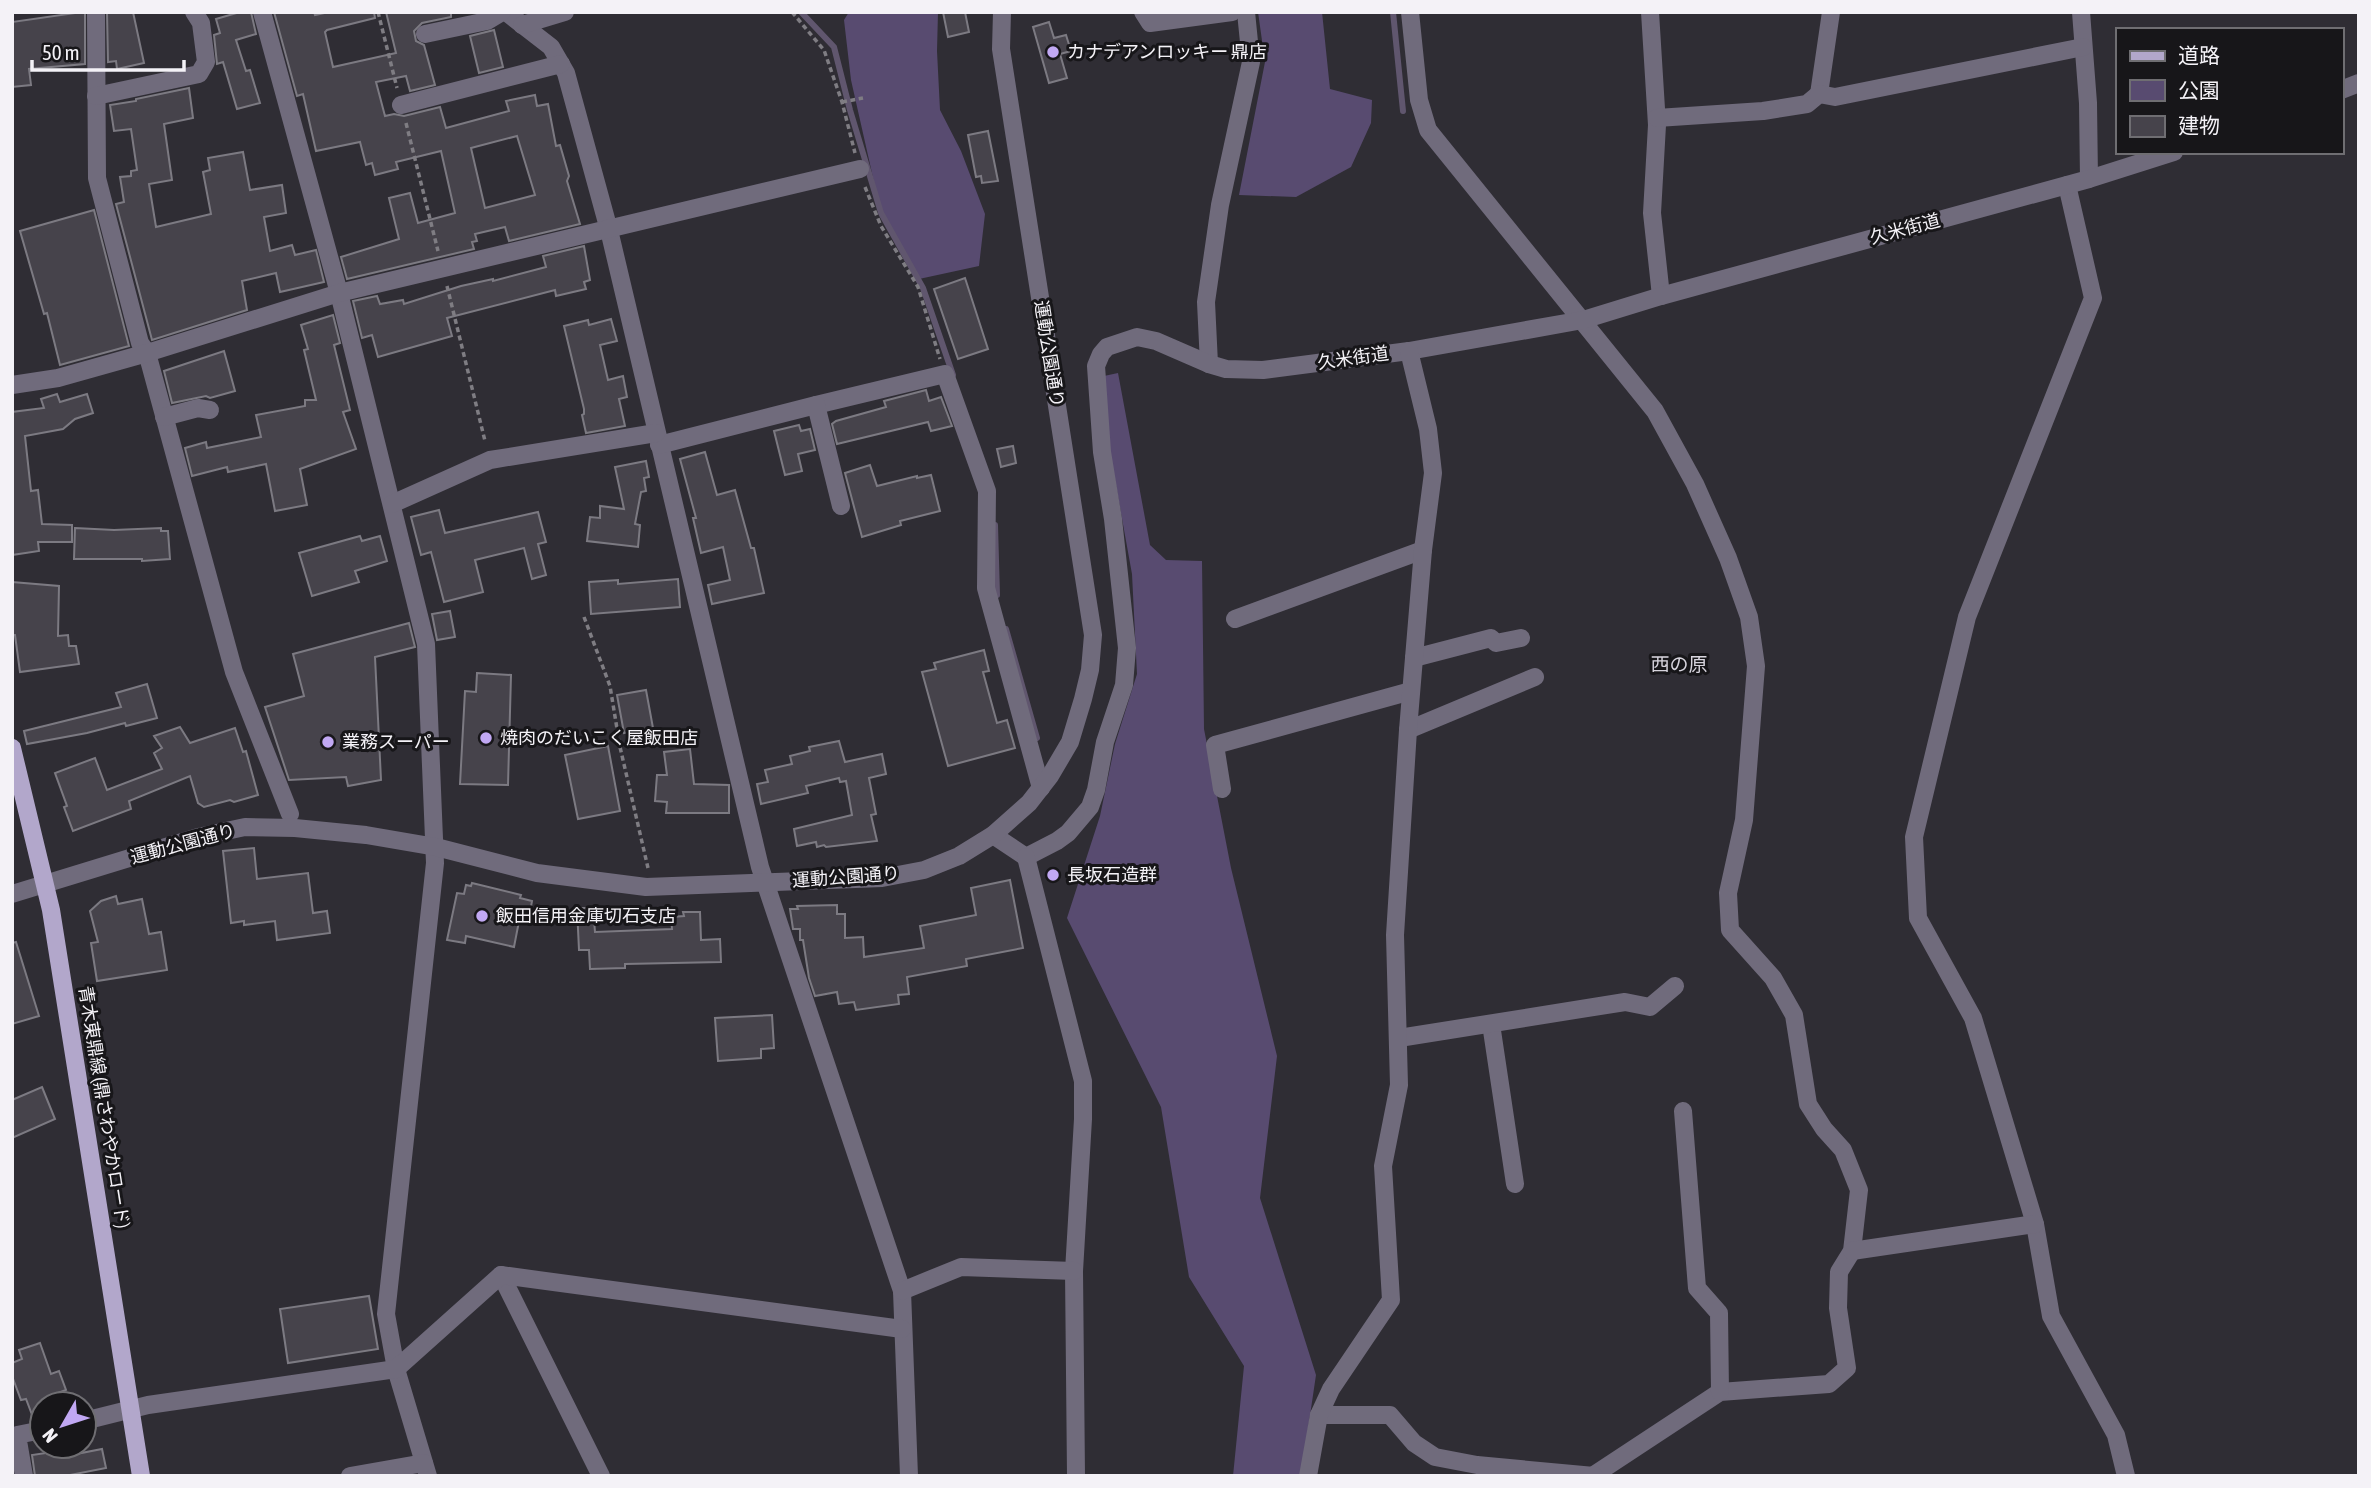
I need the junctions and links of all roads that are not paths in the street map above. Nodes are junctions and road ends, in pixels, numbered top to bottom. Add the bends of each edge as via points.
1 (96, 12) edge
2 (194, 12) edge
3 (262, 12) edge
4 (504, 12) edge
5 (565, 12) edge
6 (1002, 12) edge
7 (1143, 12) edge
8 (1232, 12) edge
9 (1246, 12) edge
10 (1410, 12) edge
11 (1650, 12) edge
12 (1831, 12) edge
13 (2081, 12) edge
14 (522, 25) junction
15 (425, 34) dead end
16 (2083, 47) junction
17 (561, 64) junction
18 (1819, 94) junction
19 (96, 96) junction
20 (401, 105) road end
21 (1657, 118) junction
22 (2168, 154) edge
23 (860, 169) road end
24 (2089, 179) junction
25 (2067, 185) junction
26 (609, 230) junction
27 (339, 293) junction
28 (1661, 296) junction
29 (1583, 320) junction
30 (1409, 351) junction
31 (147, 353) junction
32 (1209, 364) junction
33 (12, 385) edge
34 (816, 405) junction
35 (211, 410) dead end
36 (164, 417) junction
37 (658, 439) junction
38 (392, 504) junction
39 (841, 506) dead end
40 (1423, 550) junction
41 (1235, 619) dead end
42 (1521, 638) dead end
43 (1414, 658) junction
44 (1535, 677) dead end
45 (1411, 691) junction
46 (1408, 730) junction
47 (12, 748) edge
48 (1041, 788) junction
49 (1222, 789) dead end
50 (290, 814) dead end
51 (993, 835) junction
52 (436, 847) junction
53 (1026, 857) junction
54 (766, 882) junction
55 (46, 883) junction
56 (12, 894) edge
57 (1675, 986) dead end
58 (1491, 1024) junction
59 (1399, 1038) junction
60 (1683, 1111) dead end
61 (1515, 1184) dead end
62 (2035, 1224) junction
63 (1852, 1251) junction
64 (1073, 1271) junction
65 (501, 1275) junction
66 (902, 1291) junction
67 (902, 1329) junction
68 (396, 1369) junction
69 (1720, 1392) junction
70 (130, 1410) junction
71 (1320, 1415) junction
72 (98, 1418) edge
73 (15, 1435) edge
74 (426, 1470) edge
75 (24, 1476) edge
76 (141, 1476) edge
77 (350, 1476) edge
78 (601, 1476) edge
79 (909, 1476) edge
80 (1076, 1476) edge
81 (1308, 1476) edge
82 (1594, 1476) edge
83 (2126, 1476) edge

1 - 19 street
2 - 19 street via 201,23 206,62 199,74
3 - 27 street
4 - 14 street
4 - 15 street via 487,21
5 - 14 street
6 - 48 street, 運動公園通り via 1001,49 1093,635 1090,670 1070,743
7 - 8 street via 1150,23
9 - 32 street via 1251,62 1220,205 1206,302
10 - 29 street via 1419,100 1427,130
11 - 21 street
12 - 18 street
13 - 16 street
14 - 17 street via 551,47
16 - 18 street via 1835,97
16 - 24 street
17 - 20 street
17 - 26 street
18 - 21 street via 1807,104 1763,111
19 - 31 street via 97,178 140,343
21 - 28 street via 1652,214
22 - 24 street, 久米街道
23 - 26 street
24 - 25 street, 久米街道
25 - 28 street, 久米街道
25 - 62 street via 2093,298 1967,617 1914,837 1918,918 1973,1018
26 - 27 street
26 - 37 street
27 - 31 street
27 - 38 street
28 - 29 street, 久米街道
29 - 30 street, 久米街道
29 - 63 street via 1655,411 1695,484 1749,617 1756,666 1744,820 1728,892 1730,930 1773,978 1794,1015 1808,1104 1843,1150 1859,1190
30 - 32 street, 久米街道 via 1263,370
30 - 40 street via 1428,429 1433,474
31 - 33 street via 58,378
31 - 36 street
32 - 53 street, 久米街道 via 1137,337 1107,347 1096,366 1102,452 1125,623 1124,685 1090,807 1057,841
34 - 37 street
34 - 39 street
34 - 48 street via 945,374 987,491 986,588
35 - 36 street via 198,408
36 - 50 street via 234,672
37 - 38 street via 490,460
37 - 54 street
38 - 52 street via 426,645
40 - 41 street
40 - 43 street
42 - 43 street via 1496,643 1491,638
43 - 45 street
44 - 46 street
45 - 46 street
45 - 49 street via 1214,745
46 - 59 street via 1395,934
47 - 55 main road, 青木東鼎線 (鼎さわやかロード)
48 - 51 street, 運動公園通り
51 - 53 street
51 - 54 street, 運動公園通り via 959,856 923,870 882,878
52 - 54 street, 運動公園通り via 537,873 646,887
52 - 55 street, 運動公園通り via 366,835 245,827
52 - 68 street via 386,1314
53 - 64 street via 1083,1081
54 - 66 street
55 - 56 street, 運動公園通り
55 - 70 main road, 青木東鼎線 (鼎さわやかロード)
57 - 58 street via 1650,1007 1625,1002
58 - 59 street
58 - 61 street
59 - 71 street via 1399,1085 1383,1166 1391,1300 1331,1389
60 - 69 street via 1697,1288 1719,1313
62 - 63 street
62 - 83 street via 2051,1315 2116,1435
63 - 69 street via 1839,1272 1838,1308 1847,1368 1829,1384
64 - 66 street via 961,1267
64 - 80 street
65 - 67 street
65 - 68 street
65 - 78 street
66 - 67 street
67 - 79 street
68 - 70 street
68 - 74 street
69 - 82 street
70 - 72 street
70 - 76 main road, 青木東鼎線 (鼎さわやかロード)
71 - 81 street
71 - 82 street via 1390,1415 1414,1443 1435,1457
73 - 75 street
74 - 77 street

